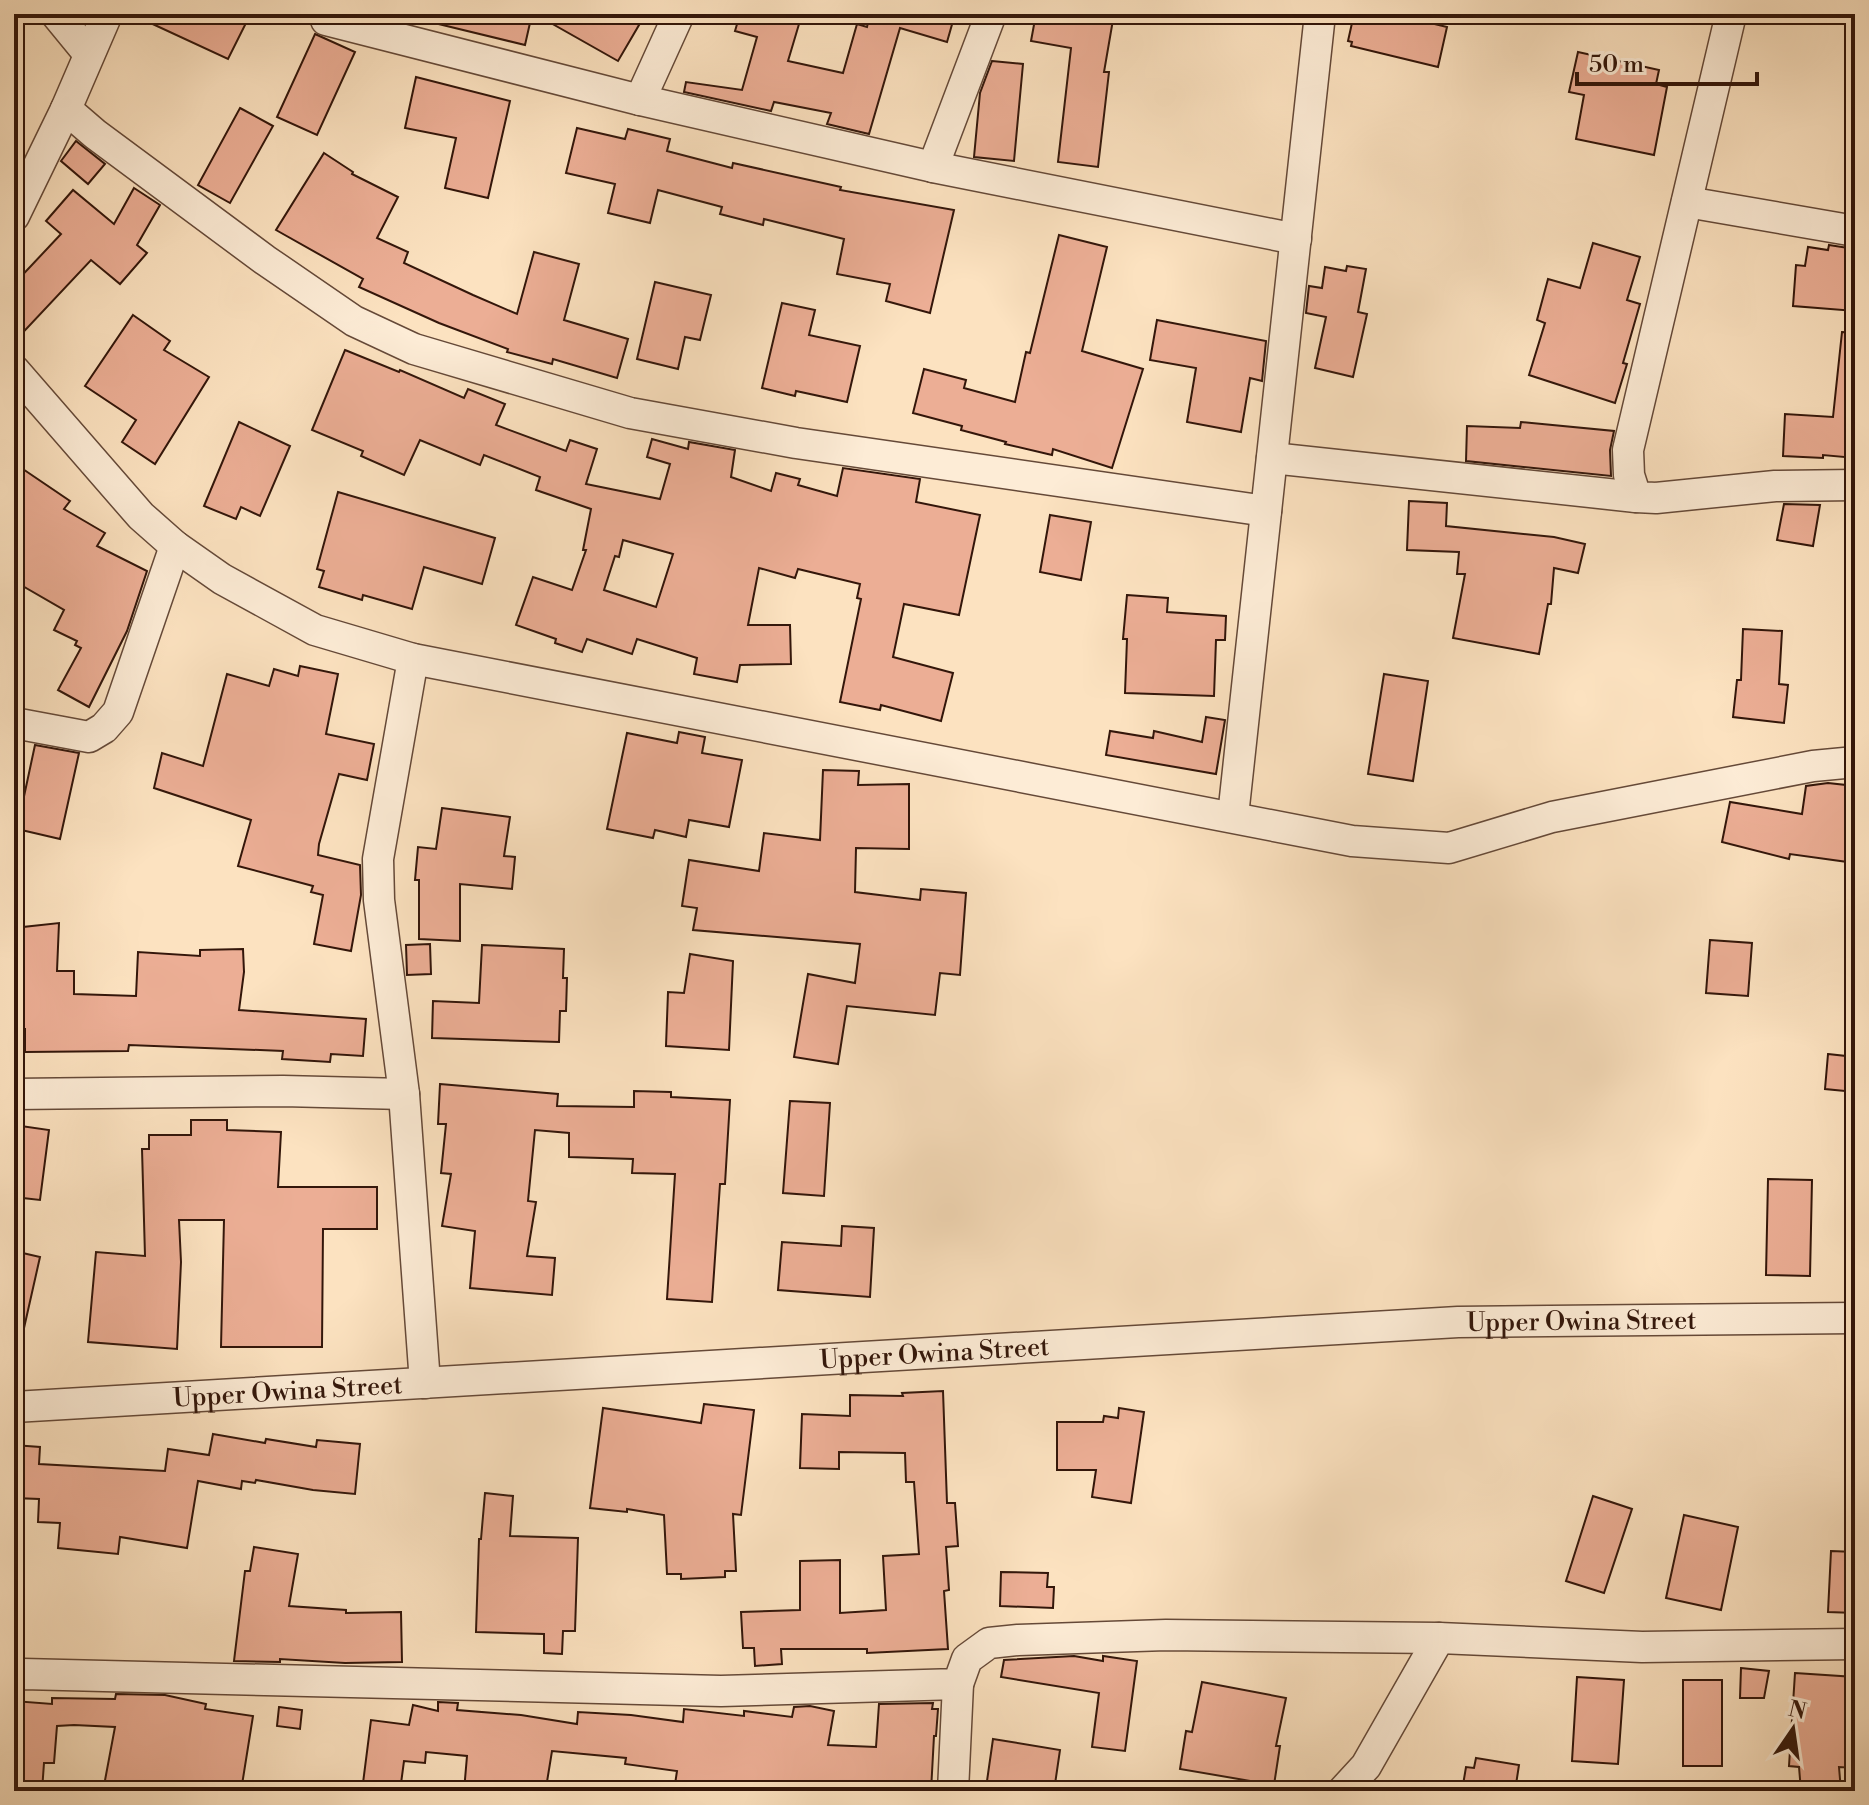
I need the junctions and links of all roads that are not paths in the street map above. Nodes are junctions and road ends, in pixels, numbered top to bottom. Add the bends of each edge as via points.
1 (56, 14) edge
2 (107, 14) edge
3 (679, 14) edge
4 (991, 14) edge
5 (1320, 14) edge
6 (1731, 14) edge
7 (326, 20) dead end
8 (404, 26) edge
9 (88, 53) junction
10 (640, 100) junction
11 (66, 109) junction
12 (933, 167) junction
13 (1687, 202) junction
14 (14, 216) edge
15 (1855, 231) edge
16 (1296, 239) junction
17 (14, 370) edge
18 (1272, 458) junction
19 (1855, 485) edge
20 (1636, 497) junction
21 (1266, 511) junction
22 (175, 546) junction
23 (413, 659) junction
24 (14, 723) edge
25 (1855, 762) edge
26 (1233, 816) junction
27 (14, 1094) edge
28 (404, 1094) junction
29 (1855, 1318) edge
30 (425, 1383) junction
31 (14, 1407) edge
32 (1439, 1638) junction
33 (1855, 1644) edge
34 (14, 1676) edge
35 (958, 1684) junction
36 (953, 1791) edge
37 (1343, 1791) edge

1 - 9 street
2 - 9 street
3 - 10 street
4 - 12 street
5 - 16 street
6 - 13 street
7 - 8 street
8 - 10 street
9 - 11 street
10 - 12 street
11 - 14 street
11 - 21 street via 265,260 354,321 414,349 630,413 796,443
12 - 16 street
13 - 15 street
13 - 20 street via 1628,450
16 - 18 street
17 - 22 street via 141,516
18 - 20 street
18 - 21 street
19 - 20 street
21 - 26 street
22 - 23 street via 222,579 315,630
22 - 24 street via 118,712 104,728 89,737
23 - 26 street
23 - 28 street via 378,859
25 - 26 street via 1552,817 1449,848 1352,841
27 - 28 street
28 - 30 street
29 - 30 street, Upper Owina Street via 1458,1322
30 - 31 street, Upper Owina Street
32 - 33 street via 1642,1647
32 - 35 street via 1166,1635 1018,1640 989,1643 967,1659
32 - 37 street via 1366,1766
34 - 35 street via 721,1691
35 - 36 street

